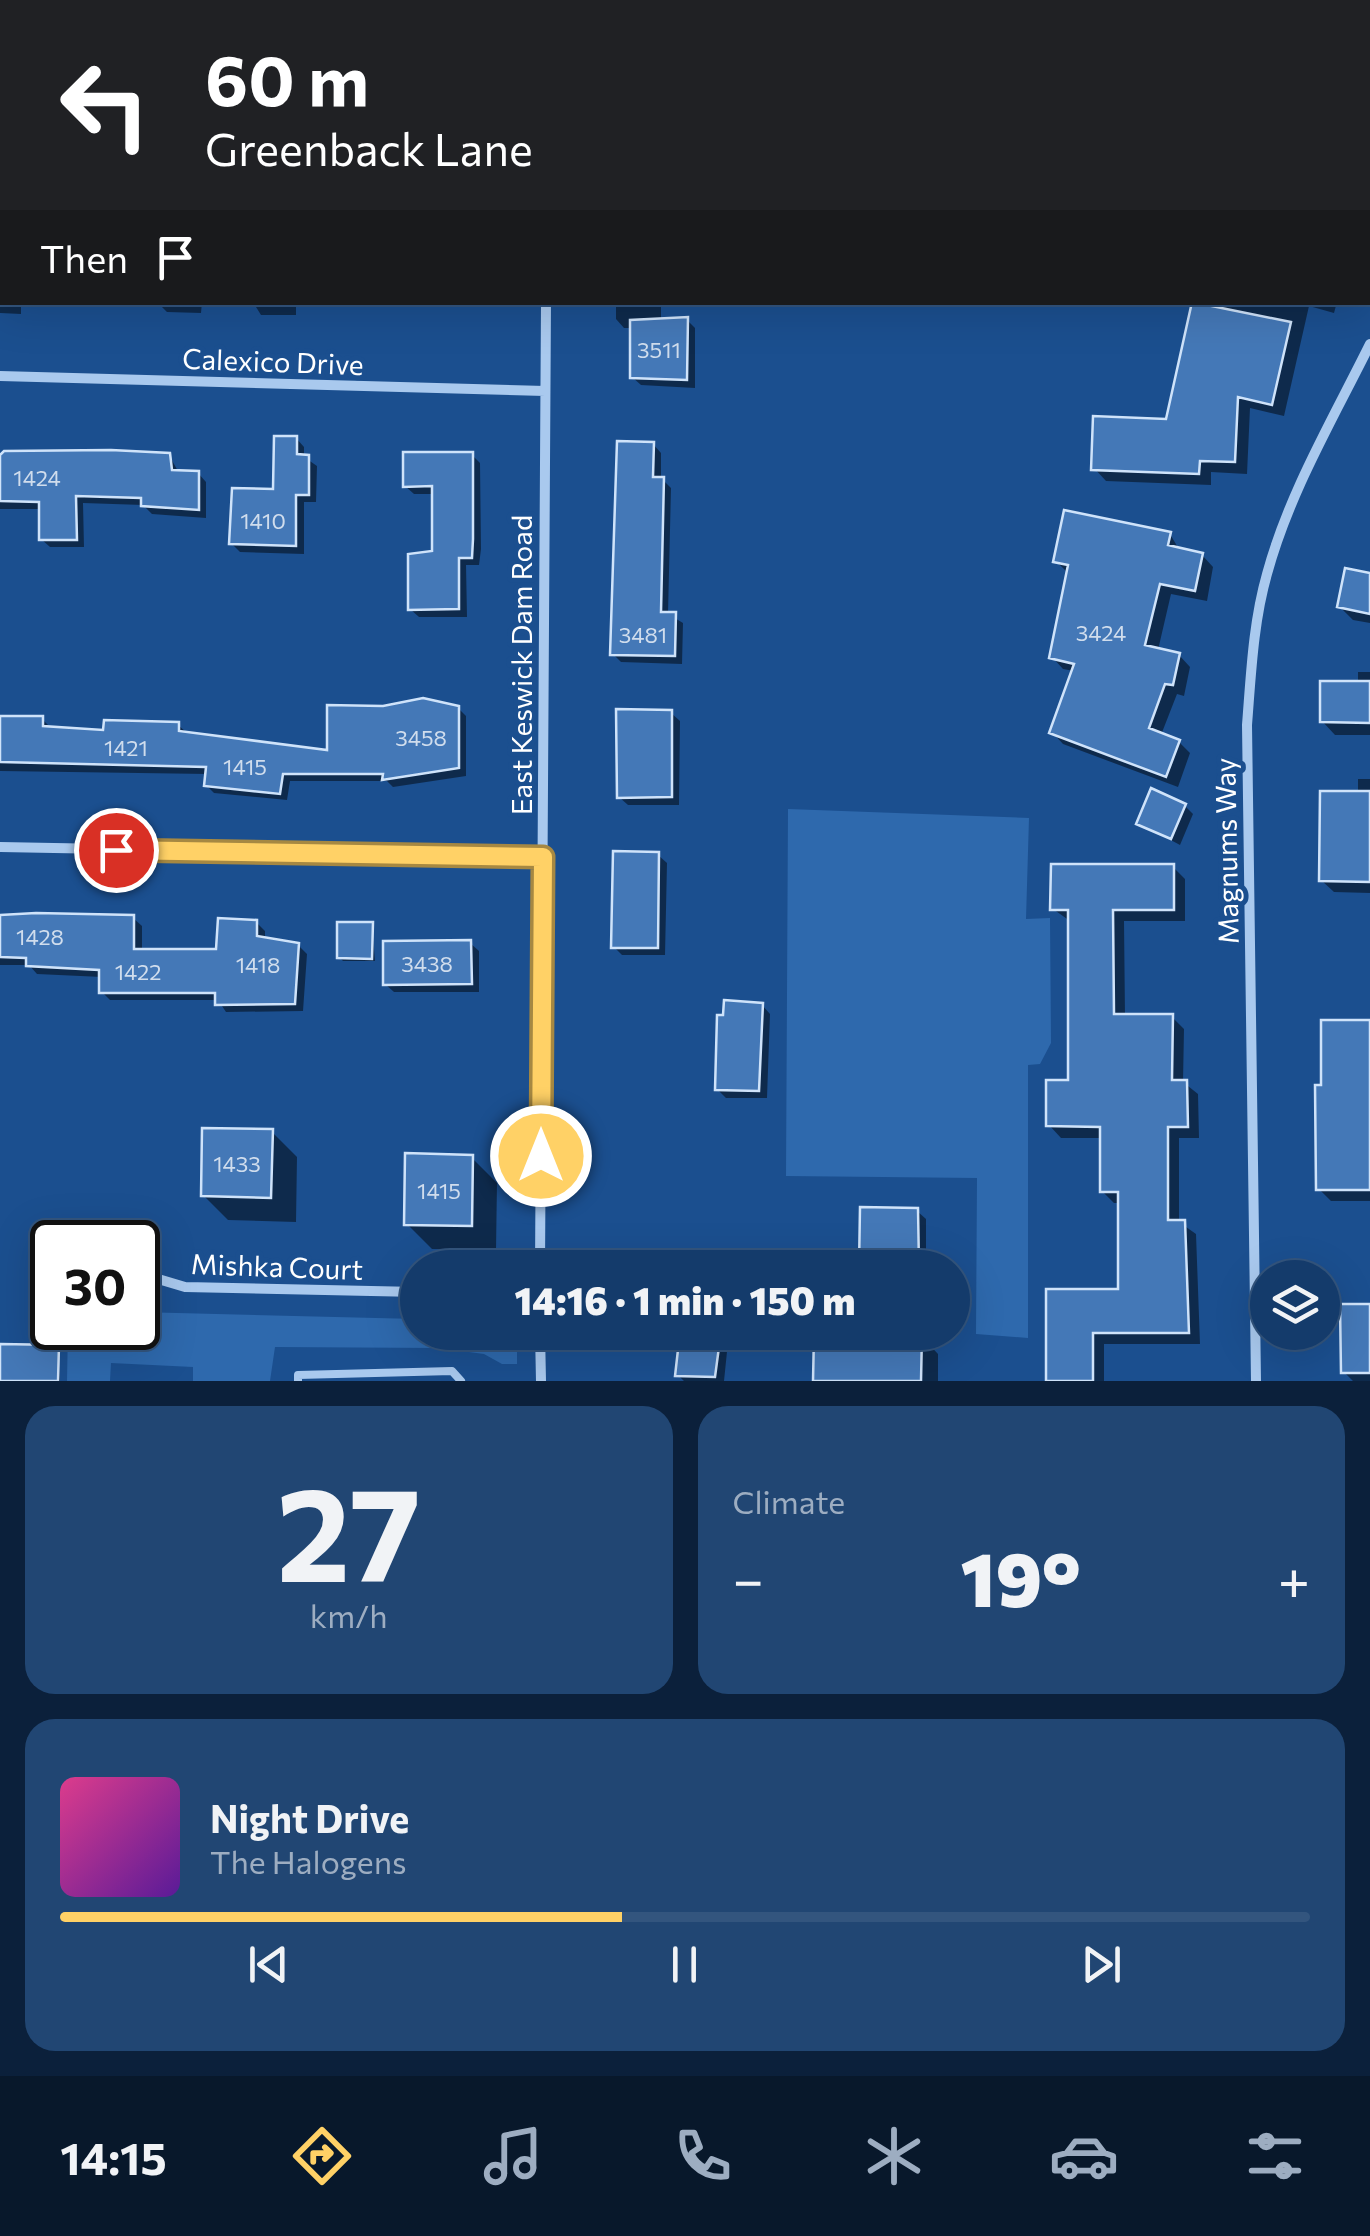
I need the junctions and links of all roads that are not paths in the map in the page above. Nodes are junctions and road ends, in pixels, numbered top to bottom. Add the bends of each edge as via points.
1 (546, 305) edge
2 (1370, 344) edge
3 (0, 376) edge
4 (545, 391) junction
5 (0, 847) edge
6 (543, 857) junction
7 (540, 1250) edge
8 (160, 1280) edge
9 (400, 1292) edge
10 (540, 1350) edge
11 (298, 1381) edge
12 (461, 1381) edge
13 (541, 1381) edge
14 (1256, 1381) edge

1 - 4 street, East Keswick Dam Road
2 - 14 street, Magnums Way via 1278,538 1252,662 1247,725
3 - 4 street, Calexico Drive
4 - 6 street, East Keswick Dam Road
5 - 6 street
6 - 7 street, East Keswick Dam Road
8 - 9 street, Mishka Court via 185,1287
10 - 13 street
11 - 12 lane via 452,1371

